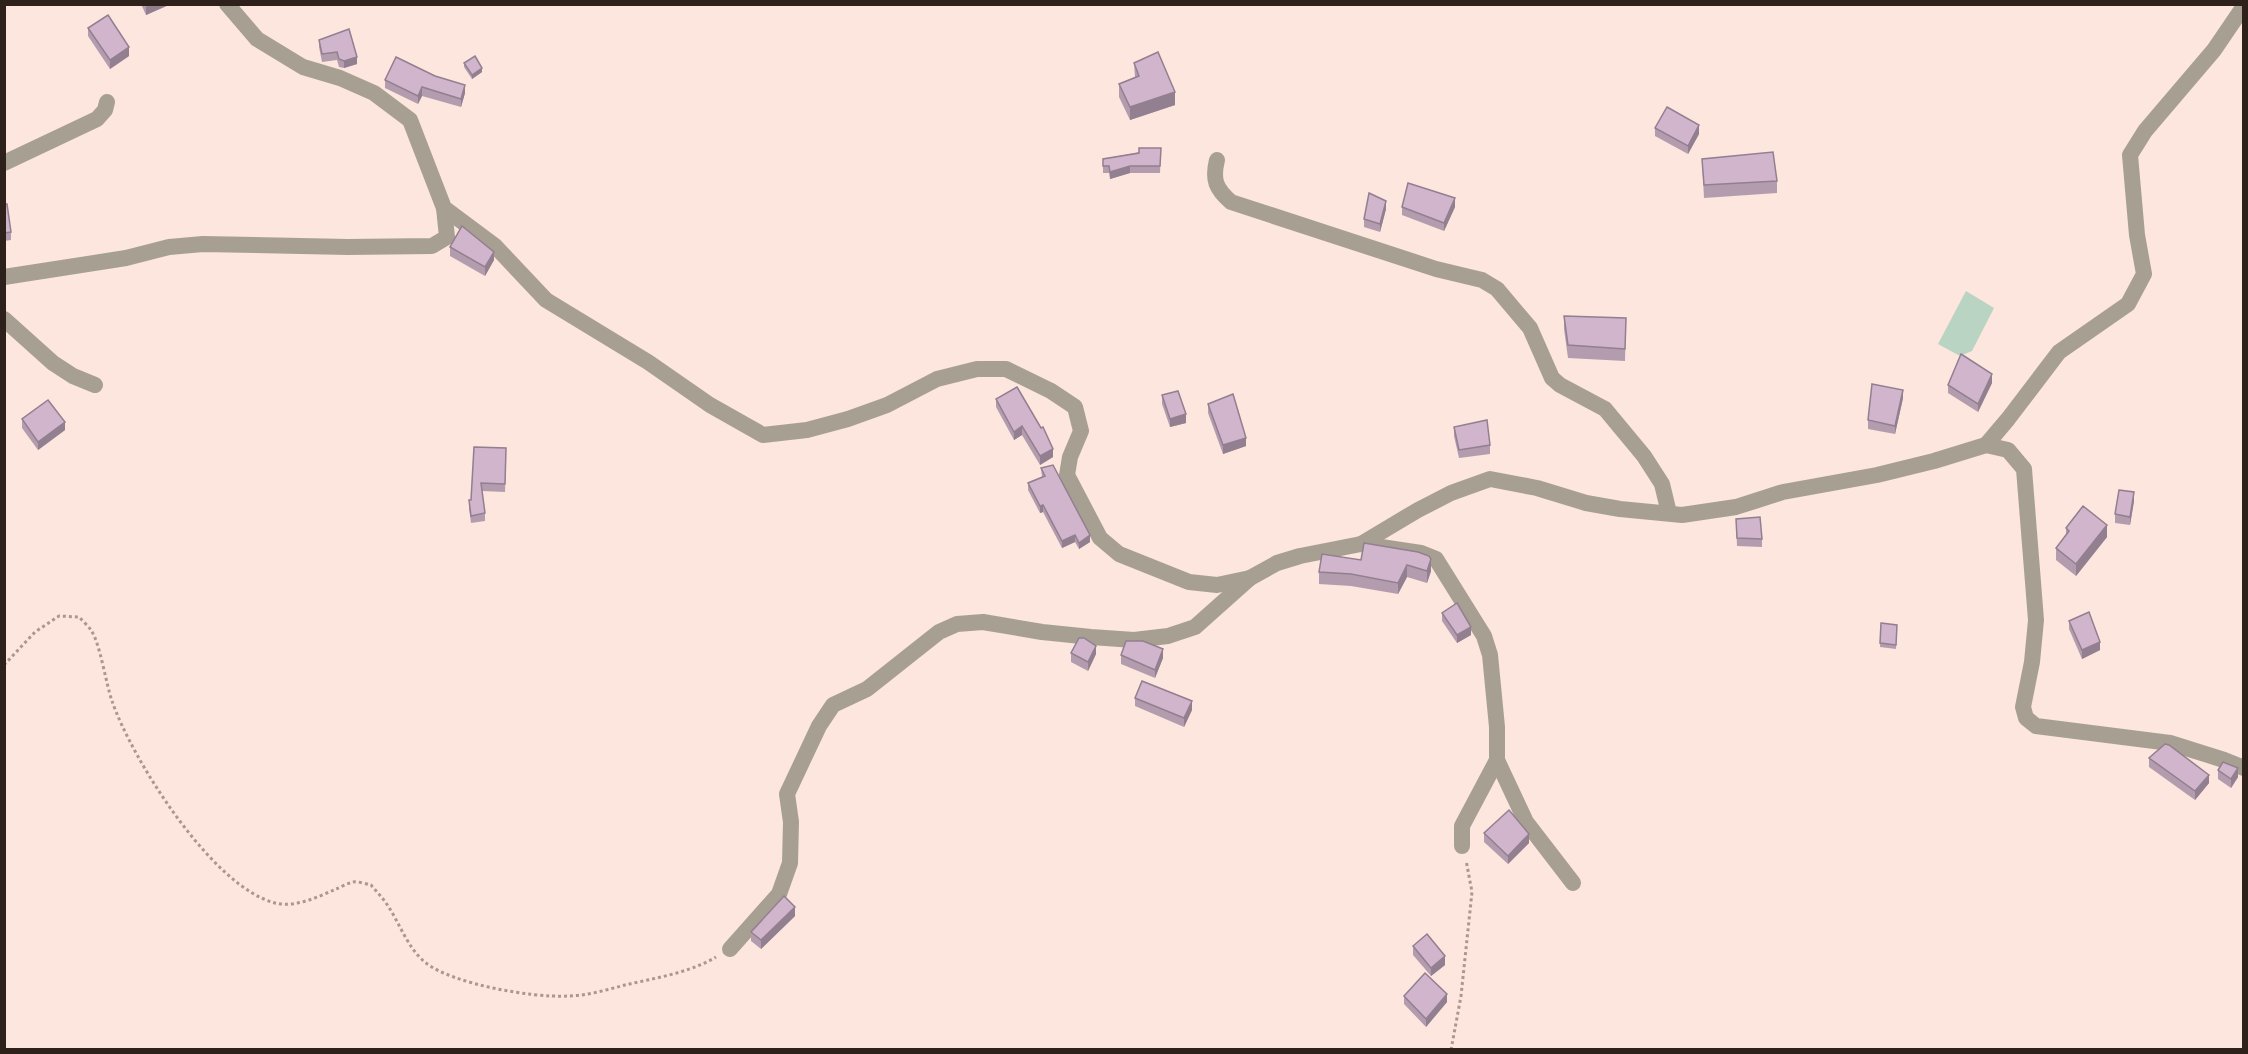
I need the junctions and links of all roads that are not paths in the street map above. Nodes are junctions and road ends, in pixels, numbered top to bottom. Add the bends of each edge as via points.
1 (227, 4) edge
2 (2244, 6) edge
3 (107, 102) dead end
4 (1217, 160) dead end
5 (4, 163) edge
6 (444, 208) junction
7 (4, 277) edge
8 (4, 319) edge
9 (95, 385) dead end
10 (1986, 445) junction
11 (1669, 513) junction
12 (1361, 544) junction
13 (1250, 578) junction
14 (1497, 760) junction
15 (2244, 768) edge
16 (1462, 846) road end
17 (1573, 884) dead end
18 (730, 949) road end

1 - 6 street via 257,39 303,67 374,93 410,120
2 - 10 street via 2130,155 2136,235 2144,274 2128,304 2059,352
3 - 5 street via 98,119
4 - 11 street via 1215,179 1220,192 1231,202 1436,269 1482,280 1497,289 1530,328 1552,378 1605,409 1644,456 1662,484
6 - 7 street via 447,237 432,246 203,243
6 - 13 street via 495,246 546,300 763,435 807,430 848,419 887,405 936,380 977,369 1006,369 1075,407 1081,430 1067,475 1100,538 1119,554 1189,582 1217,585
8 - 9 street via 52,363
10 - 11 street via 1934,462 1783,492 1736,507
10 - 15 street via 2008,450 2024,469 2036,620 2023,707 2026,718 2036,726 2170,743
11 - 12 street via 1586,503 1490,479 1451,493
12 - 13 street via 1277,563
12 - 14 street via 1421,553 1442,566 1481,630 1490,655
13 - 18 street via 1195,627 1168,636 1134,640 983,622 957,624 939,632 867,689 833,705 787,794 790,863 779,894
14 - 16 street via 1462,826
14 - 17 street via 1526,822

